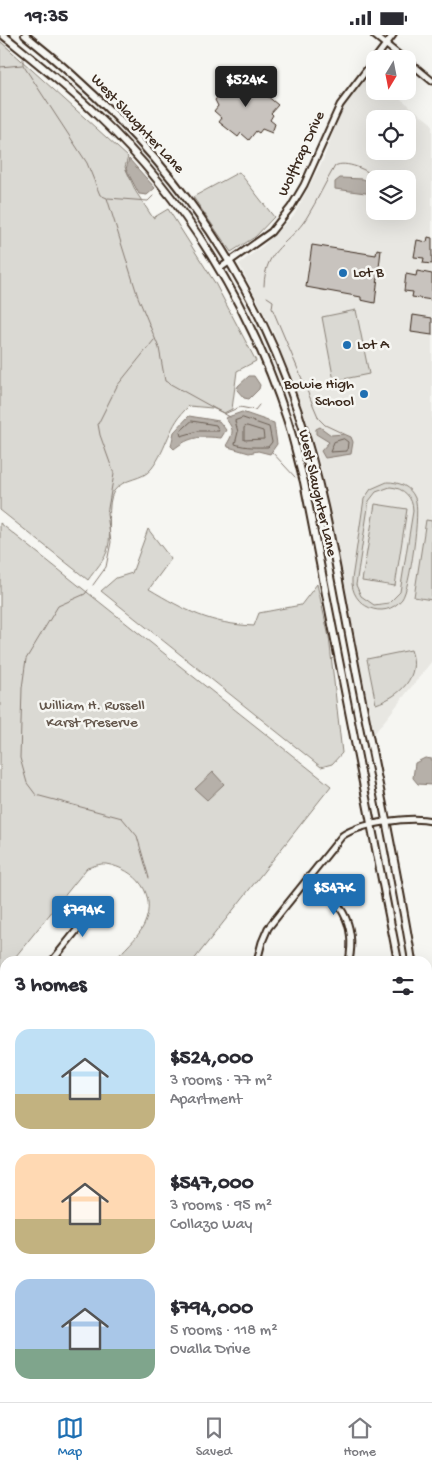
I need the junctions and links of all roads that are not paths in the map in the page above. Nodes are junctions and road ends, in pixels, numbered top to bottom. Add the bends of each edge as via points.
1 (3, 35) edge
2 (25, 35) edge
3 (374, 35) edge
4 (393, 35) edge
5 (386, 44) junction
6 (393, 50) edge
7 (416, 68) edge
8 (432, 81) edge
9 (108, 106) junction
10 (99, 116) junction
11 (229, 261) junction
12 (219, 269) junction
13 (317, 479) junction
14 (304, 482) junction
15 (432, 821) edge
16 (385, 823) junction
17 (372, 826) junction
18 (308, 877) junction
19 (108, 904) dead end
20 (56, 956) edge
21 (258, 956) edge
22 (350, 956) edge
23 (397, 956) edge
24 (411, 956) edge

1 - 10 main road, West Slaughter Lane
2 - 9 main road, West Slaughter Lane
3 - 5 street
4 - 5 street, Wolftrap Drive
5 - 6 street
5 - 11 street, Wolftrap Drive via 340,105 291,207 271,232
7 - 8 street
9 - 10 main road
9 - 11 main road, West Slaughter Lane via 174,179
10 - 12 main road, West Slaughter Lane via 187,219
11 - 12 street, Wolftrap Drive
11 - 13 main road, West Slaughter Lane via 258,312 280,361 299,413
12 - 14 main road, West Slaughter Lane via 259,348 287,419
13 - 14 main road
13 - 16 main road, West Slaughter Lane
14 - 17 main road, West Slaughter Lane
15 - 16 street via 411,819
16 - 17 street
16 - 24 main road, West Slaughter Lane
17 - 18 street via 355,829 342,836
17 - 23 main road, West Slaughter Lane
18 - 21 street via 268,928
18 - 22 street via 333,897 346,916 352,943
19 - 20 street via 93,910

